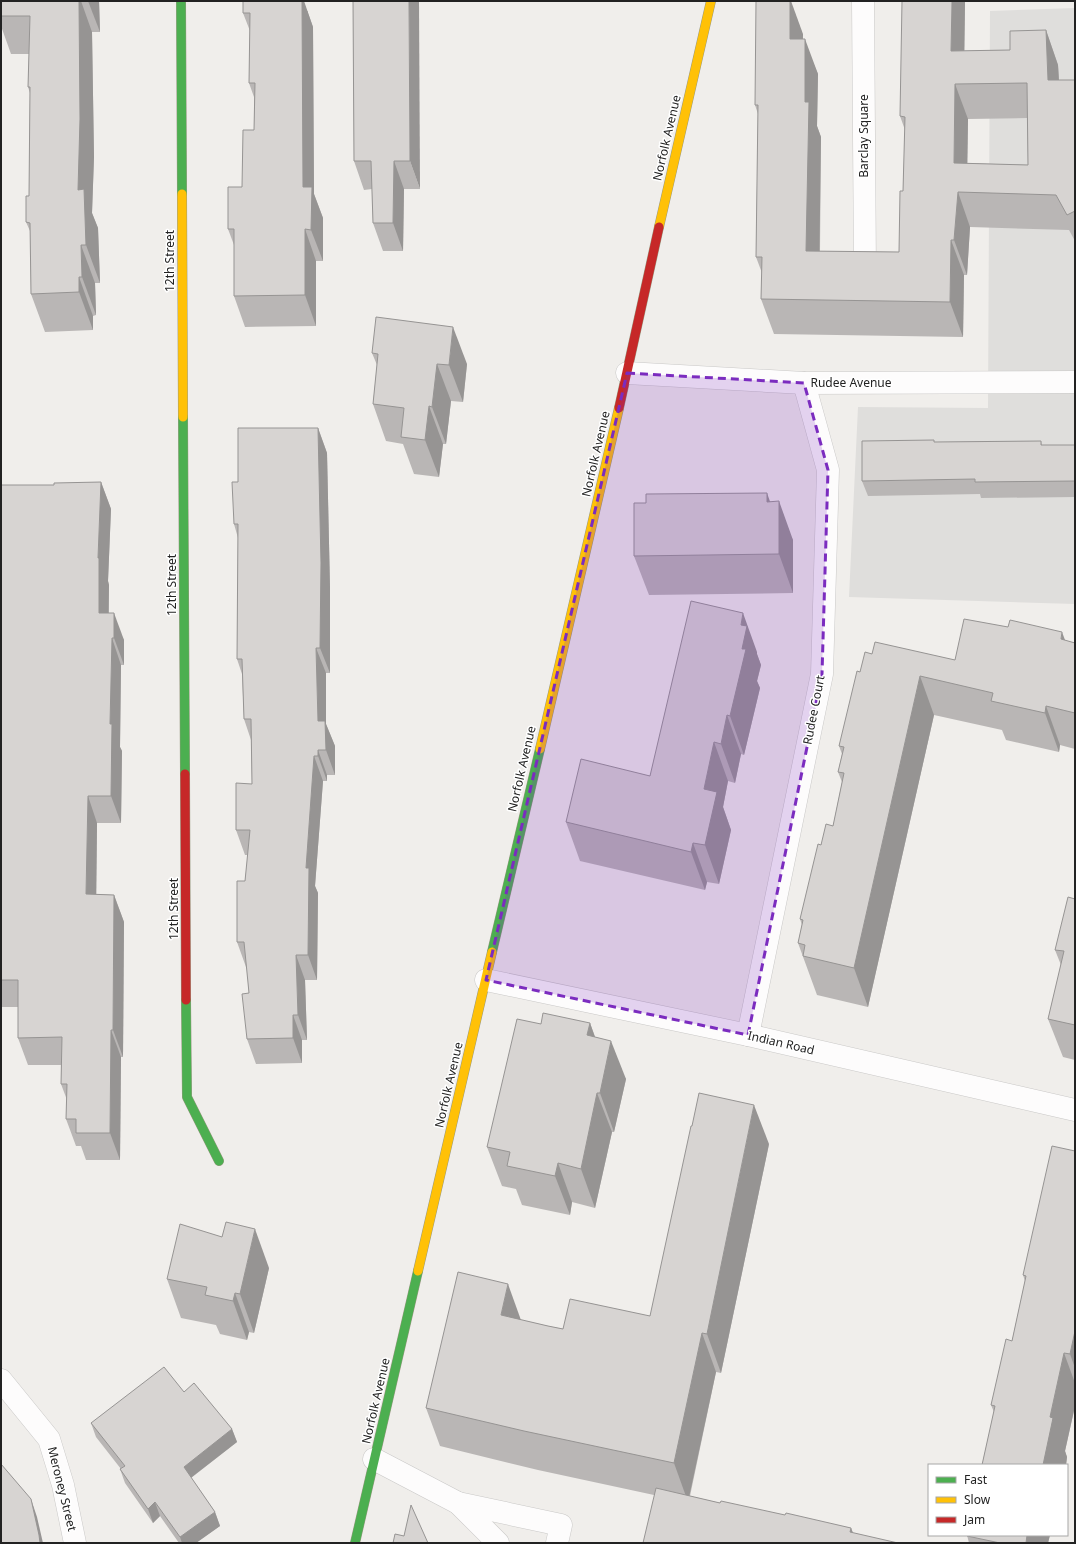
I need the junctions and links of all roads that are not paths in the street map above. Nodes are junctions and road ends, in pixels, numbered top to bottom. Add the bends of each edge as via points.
1 (181, 1) edge
2 (711, 1) edge
3 (864, 1) edge
4 (865, 270) edge
5 (627, 373) junction
6 (1075, 382) edge
7 (804, 383) junction
8 (486, 980) junction
9 (748, 1035) junction
10 (1075, 1110) edge
11 (219, 1161) dead end
12 (1, 1380) edge
13 (374, 1459) junction
14 (458, 1503) junction
15 (75, 1543) edge
16 (355, 1543) edge
17 (498, 1543) edge
18 (557, 1543) edge

1 - 11 main road, 12th Street via 187,1097
2 - 5 main road, Norfolk Avenue
3 - 4 street, Barclay Square
5 - 7 street, Rudee Avenue
5 - 8 main road, Norfolk Avenue
6 - 7 street, Rudee Avenue
7 - 9 street, Rudee Court via 828,470 822,674
8 - 9 street, Indian Road
8 - 13 main road, Norfolk Avenue
9 - 10 street, Indian Road
12 - 15 street, Meroney Street via 48,1439 63,1485
13 - 14 street
13 - 16 main road, Norfolk Avenue
14 - 17 street
14 - 18 street via 560,1525

